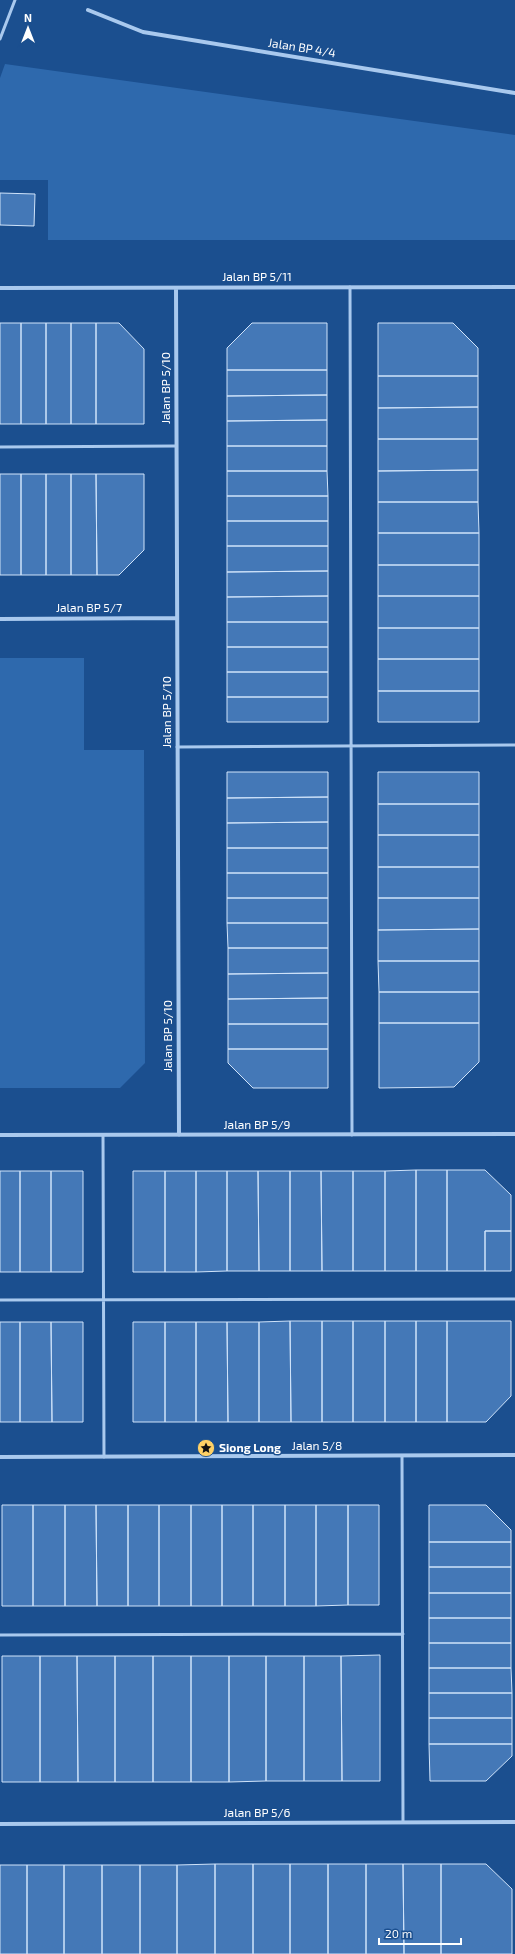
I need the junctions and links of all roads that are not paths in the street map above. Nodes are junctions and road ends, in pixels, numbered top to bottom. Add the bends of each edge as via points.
1 (15, 0) edge
2 (88, 10) dead end
3 (0, 40) edge
4 (515, 93) edge
5 (350, 287) junction
6 (515, 287) edge
7 (0, 288) edge
8 (176, 288) junction
9 (176, 446) junction
10 (0, 447) edge
11 (0, 618) edge
12 (177, 618) junction
13 (515, 745) edge
14 (351, 746) junction
15 (177, 747) junction
16 (515, 1134) edge
17 (103, 1135) junction
18 (179, 1135) junction
19 (352, 1135) junction
20 (0, 1136) edge
21 (515, 1298) edge
22 (0, 1300) edge
23 (103, 1300) junction
24 (515, 1455) edge
25 (402, 1456) junction
26 (0, 1457) edge
27 (104, 1457) junction
28 (403, 1634) junction
29 (0, 1635) edge
30 (403, 1822) junction
31 (515, 1822) edge
32 (0, 1824) edge

1 - 3 lane
2 - 4 street, Jalan BP 4/4 via 143,32
5 - 6 street, Jalan BP 5/11
5 - 8 street, Jalan BP 5/11
5 - 14 lane
7 - 8 street, Jalan BP 5/11
8 - 9 street, Jalan BP 5/10
9 - 10 lane
9 - 12 street, Jalan BP 5/10
11 - 12 street, Jalan BP 5/7
12 - 15 street, Jalan BP 5/10
13 - 14 lane
14 - 15 lane
14 - 19 lane
15 - 18 street, Jalan BP 5/10
16 - 19 street, Jalan BP 5/9
17 - 18 street, Jalan BP 5/9
17 - 20 street, Jalan BP 5/9
17 - 23 lane
18 - 19 street, Jalan BP 5/9
21 - 23 lane
22 - 23 lane
23 - 27 lane
24 - 25 street, Jalan 5/8
25 - 27 street, Jalan 5/8
25 - 28 lane
26 - 27 street, Jalan 5/8
28 - 29 lane
28 - 30 lane
30 - 31 street, Jalan BP 5/6
30 - 32 street, Jalan BP 5/6

